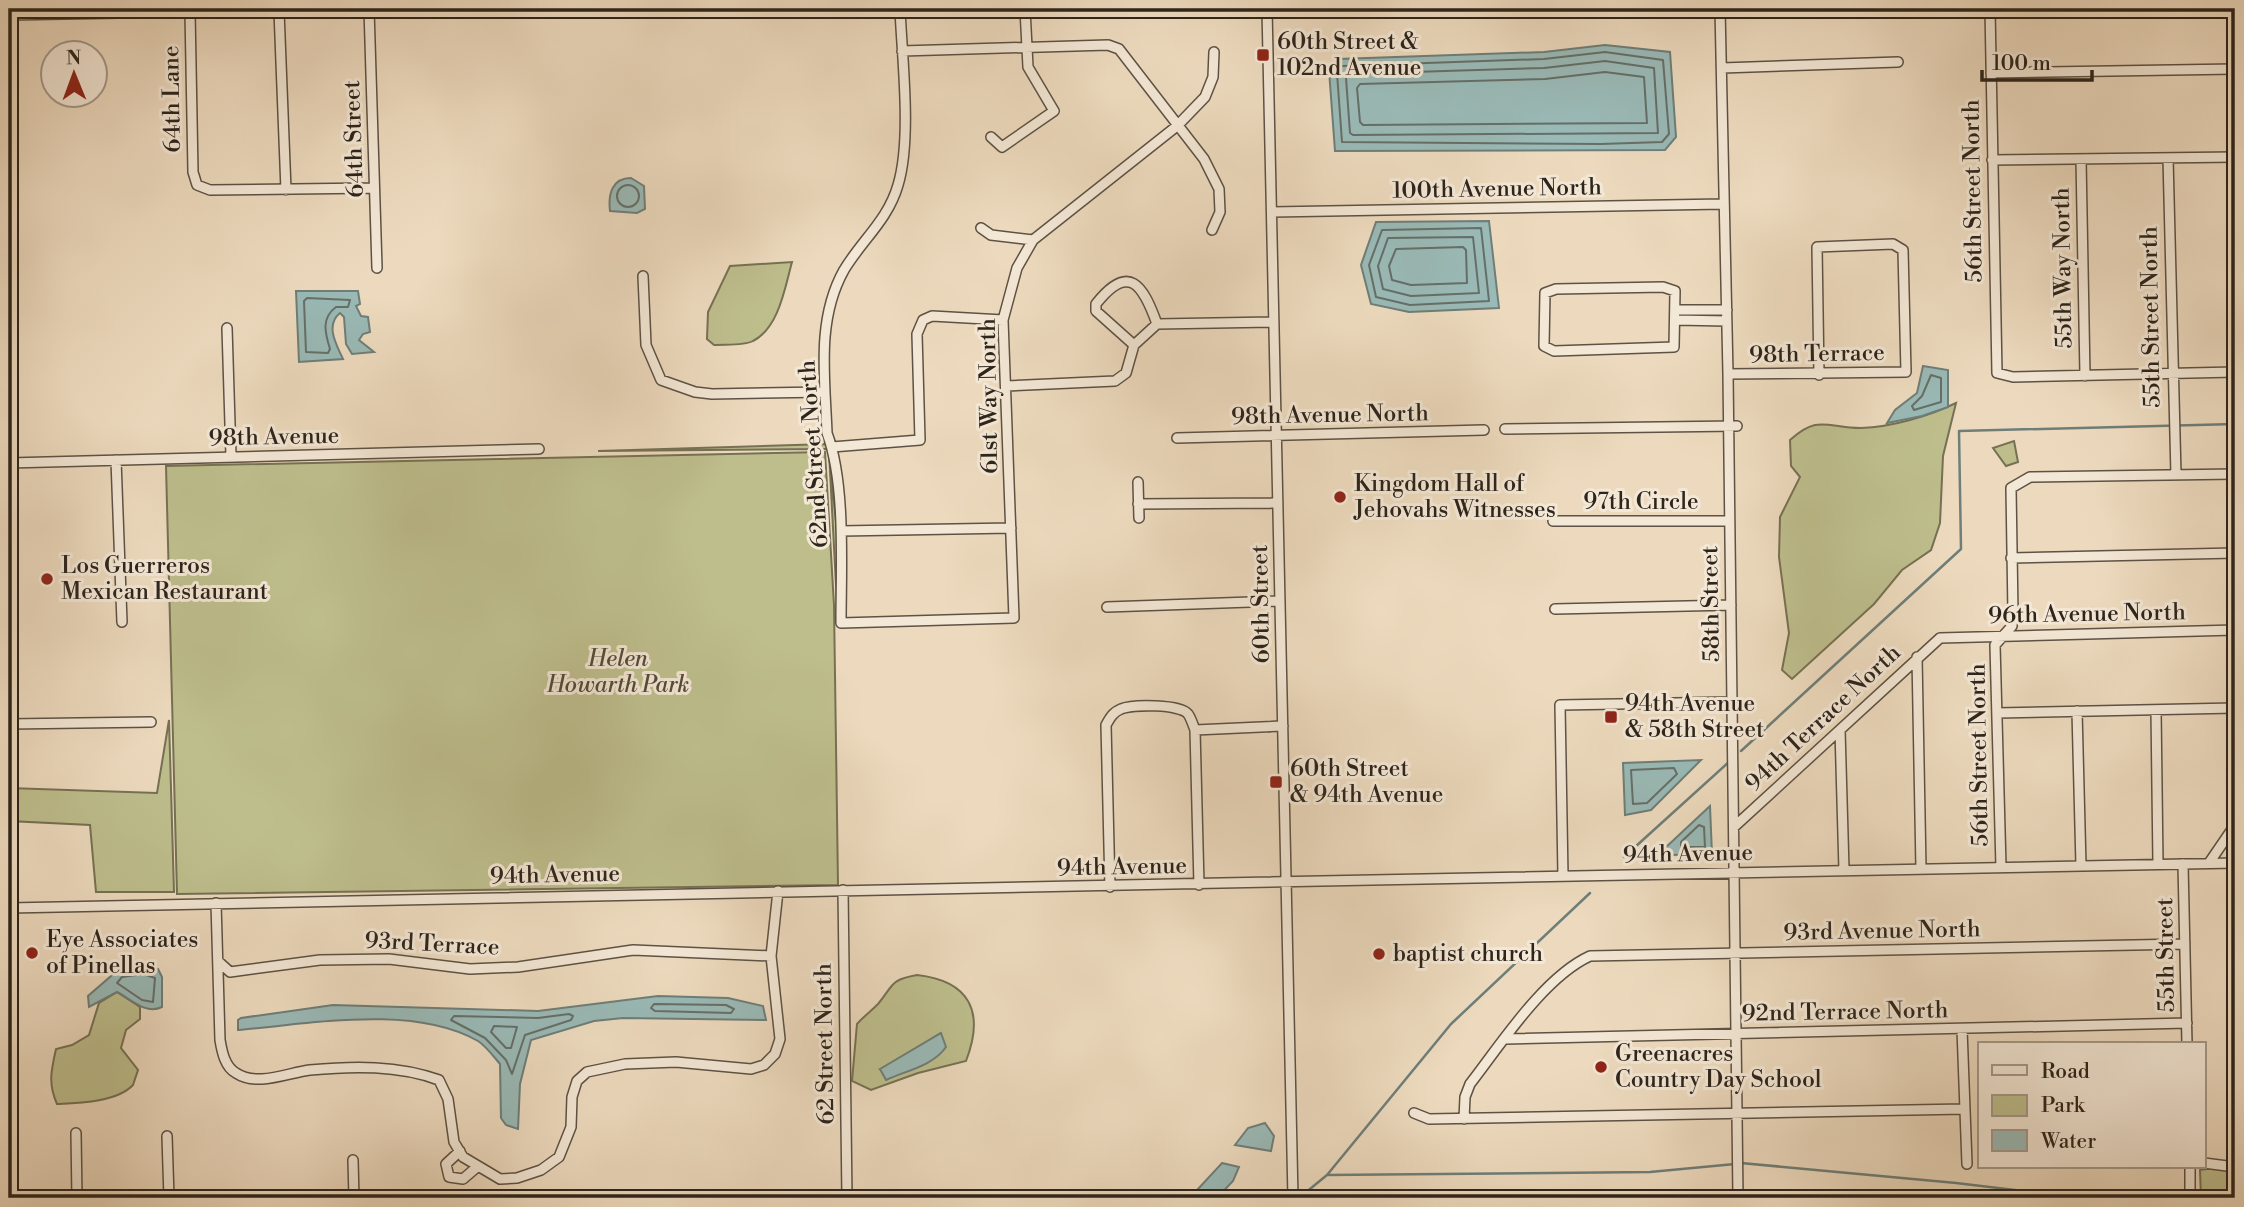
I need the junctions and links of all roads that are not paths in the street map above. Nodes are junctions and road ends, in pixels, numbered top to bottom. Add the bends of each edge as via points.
1 (325, 9) edge
2 (337, 9) edge
3 (369, 9) edge
4 (415, 9) edge
5 (425, 9) edge
6 (450, 9) edge
7 (900, 9) edge
8 (1025, 9) edge
9 (1267, 9) edge
10 (1720, 9) edge
11 (1990, 9) edge
12 (70, 11) edge
13 (279, 11) junction
14 (190, 12) junction
15 (9, 15) edge
16 (1026, 46) junction
17 (902, 51) junction
18 (1214, 52) dead end
19 (1898, 62) dead end
20 (1722, 68) junction
21 (2235, 69) edge
22 (1991, 73) junction
23 (1177, 126) junction
24 (991, 136) dead end
25 (2235, 157) edge
26 (2168, 158) junction
27 (2081, 159) junction
28 (1992, 160) junction
29 (374, 188) junction
30 (286, 190) junction
31 (1723, 204) junction
32 (1272, 212) junction
33 (981, 228) dead end
34 (1212, 230) dead end
35 (1033, 240) junction
36 (377, 268) dead end
37 (643, 276) dead end
38 (1727, 310) junction
39 (1676, 315) junction
40 (1003, 320) junction
41 (1727, 321) junction
42 (1274, 322) junction
43 (1157, 324) junction
44 (228, 328) dead end
45 (1133, 345) junction
46 (2235, 372) edge
47 (2172, 373) junction
48 (1728, 374) junction
49 (1819, 375) junction
50 (2085, 376) junction
51 (1007, 386) junction
52 (825, 392) junction
53 (1732, 426) junction
54 (1505, 429) dead end
55 (1484, 430) dead end
56 (1277, 436) junction
57 (1177, 438) dead end
58 (832, 447) junction
59 (539, 449) dead end
60 (231, 456) junction
61 (116, 460) junction
62 (9, 463) edge
63 (2235, 474) edge
64 (2176, 475) junction
65 (1138, 482) dead end
66 (1278, 503) junction
67 (1138, 504) junction
68 (1139, 519) dead end
69 (1553, 521) dead end
70 (1728, 521) junction
71 (1011, 528) junction
72 (841, 531) junction
73 (2235, 553) edge
74 (2011, 558) junction
75 (1280, 601) junction
76 (1731, 605) junction
77 (1107, 607) dead end
78 (1555, 609) dead end
79 (122, 622) dead end
80 (841, 623) joint
81 (2235, 630) edge
82 (2006, 635) junction
83 (1940, 638) joint
84 (1917, 657) junction
85 (1731, 702) junction
86 (2235, 708) edge
87 (2156, 710) junction
88 (2077, 711) junction
89 (1997, 713) junction
90 (151, 722) dead end
91 (9, 724) edge
92 (1283, 726) junction
93 (1195, 730) junction
94 (1840, 730) junction
95 (2235, 825) edge
96 (1734, 827) junction
97 (2208, 863) junction
98 (2235, 863) edge
99 (2158, 864) junction
100 (2183, 864) junction
101 (2081, 866) junction
102 (2001, 867) junction
103 (1922, 869) junction
104 (1844, 870) junction
105 (1735, 872) junction
106 (1563, 877) junction
107 (1286, 883) junction
108 (1199, 885) junction
109 (1110, 887) junction
110 (843, 890) junction
111 (778, 891) junction
112 (216, 903) junction
113 (9, 908) edge
114 (2185, 944) junction
115 (1735, 953) junction
116 (771, 956) junction
117 (219, 962) junction
118 (2187, 1023) junction
119 (1962, 1029) junction
120 (1737, 1034) junction
121 (1505, 1039) junction
122 (2187, 1042) edge
123 (1964, 1109) junction
124 (1414, 1112) dead end
125 (1738, 1113) junction
126 (1464, 1119) junction
127 (76, 1133) dead end
128 (167, 1136) dead end
129 (460, 1151) junction
130 (353, 1160) dead end
131 (2206, 1163) edge
132 (1967, 1164) dead end
133 (477, 1167) junction
134 (2235, 1167) edge
135 (2190, 1168) edge
136 (1293, 1194) edge
137 (77, 1198) edge
138 (169, 1198) edge
139 (354, 1198) edge
140 (847, 1198) edge
141 (1738, 1198) edge
142 (2190, 1198) edge

1 - 2 street
1 - 13 street
3 - 29 street, 64th Street
4 - 5 street
5 - 6 street
7 - 17 street, 62nd Street North
8 - 16 street
9 - 32 street, 60th Street
10 - 20 street, 58th Street
11 - 22 street, 56th Street North
12 - 14 street
12 - 15 street
13 - 14 street
13 - 30 street
14 - 30 street, 64th Lane via 197,185 210,190
16 - 17 street
16 - 23 street via 1108,45 1119,49
16 - 24 street via 1031,74 1054,111 1002,147
17 - 52 street, 62nd Street North via 904,146 899,182 883,221 845,270 831,300 826,318
18 - 23 street, 61st Way North via 1213,77 1205,97
19 - 20 street
20 - 31 street, 58th Street
21 - 22 street
22 - 28 street, 56th Street North
23 - 34 street via 1204,159 1219,189 1220,212
23 - 35 street, 61st Way North
25 - 26 street
26 - 27 street
26 - 47 street, 55th Street North
27 - 28 street
27 - 50 street, 55th Way North
28 - 50 street, 56th Street North via 1997,373
29 - 30 street
29 - 36 street, 64th Street
31 - 32 street, 100th Avenue North
31 - 38 street, 58th Street
32 - 42 street, 60th Street
33 - 35 street via 991,234
35 - 40 street, 61st Way North via 1017,268
37 - 52 street via 646,345 661,380 712,394
38 - 39 street
38 - 41 street, 58th Street
39 - 39 street via 1675,291 1662,287 1556,289 1545,293 1544,346 1554,351 1674,347
39 - 41 street
40 - 51 street, 61st Way North
40 - 58 street via 932,316 923,320 917,334 920,440
41 - 48 street, 58th Street
42 - 43 street
42 - 56 street, 60th Street
43 - 45 street
43 - 45 street via 1136,283 1118,281 1106,291 1096,310
44 - 60 street
45 - 51 street via 1126,373 1115,381
46 - 47 street
47 - 50 street
47 - 64 street, 55th Street North
48 - 49 street, 98th Terrace
48 - 53 street, 58th Street
49 - 49 street, 98th Terrace via 1817,247 1892,244 1903,250 1906,372
51 - 71 street, 61st Way North
52 - 58 street, 62nd Street North
53 - 54 street
53 - 70 street, 58th Street
55 - 56 street, 98th Avenue North
56 - 57 street, 98th Avenue North
56 - 66 street, 60th Street
58 - 72 street, 62nd Street North
59 - 60 street, 98th Avenue
60 - 61 street, 98th Avenue
61 - 62 street, 98th Avenue
61 - 79 street
63 - 64 street
64 - 74 street, 56th Street North via 2030,477 2015,483 2009,495
65 - 67 street
66 - 67 street
66 - 75 street, 60th Street
67 - 68 street
69 - 70 street, 97th Circle
70 - 76 street, 58th Street
71 - 72 street
71 - 80 street, 61st Way North via 1014,618
72 - 80 street, 62nd Street North
73 - 74 street
74 - 82 street, 56th Street North via 2013,613
75 - 77 street
75 - 92 street, 60th Street
76 - 78 street
76 - 85 street, 58th Street
81 - 82 street, 96th Avenue North
82 - 83 street, 96th Avenue North
82 - 89 street, 56th Street North via 1995,645
83 - 84 street, 94th Terrace North
84 - 94 street, 94th Terrace North
84 - 103 street
85 - 96 street, 58th Street
85 - 106 street via 1560,705
86 - 87 street
87 - 88 street
87 - 99 street
88 - 89 street
88 - 101 street
89 - 102 street, 56th Street North
90 - 91 street
92 - 93 street
92 - 107 street, 60th Street
93 - 108 street
93 - 109 street via 1187,713 1179,708 1124,707 1114,712 1106,725
94 - 96 street, 94th Terrace North
94 - 104 street
95 - 97 street
96 - 105 street, 58th Street
97 - 98 street, 94th Avenue
97 - 100 street, 94th Avenue
99 - 100 street, 94th Avenue
99 - 101 street, 94th Avenue
100 - 114 street, 55th Street
101 - 102 street, 94th Avenue
102 - 103 street, 94th Avenue
103 - 104 street, 94th Avenue
104 - 105 street, 94th Avenue
105 - 106 street, 94th Avenue
105 - 115 street, 58th Street
106 - 107 street, 94th Avenue
107 - 108 street, 94th Avenue
107 - 136 street, 60th Street
108 - 109 street, 94th Avenue
109 - 110 street, 94th Avenue
110 - 111 street, 94th Avenue
110 - 140 street, 62 Street North
111 - 112 street, 94th Avenue
111 - 116 street
112 - 113 street, 94th Avenue
112 - 117 street
114 - 115 street, 93rd Avenue North
114 - 118 street, 55th Street
115 - 120 street, 58th Street
115 - 121 street, 93rd Avenue North via 1590,956 1544,993
116 - 117 street, 93rd Terrace via 633,950 518,967 470,969 389,958 320,960 230,972
116 - 133 street via 780,1039 775,1054 764,1065 751,1069 677,1062 625,1064 587,1072 577,1081 571,1126 559,1157 541,1170 517,1178 500,1179
117 - 129 street via 220,1040 234,1073 253,1080 322,1070 415,1071 439,1080
118 - 119 street, 92nd Terrace North
118 - 122 street, 55th Street
119 - 120 street, 92nd Terrace North
119 - 123 street
120 - 121 street, 92nd Terrace North
120 - 125 street, 58th Street
121 - 126 street via 1470,1084
123 - 125 street
123 - 132 street
124 - 126 street via 1429,1119
125 - 126 street
125 - 141 street, 58th Street
127 - 137 street
128 - 138 street
129 - 133 street
129 - 133 street via 446,1164 449,1177 463,1179
130 - 139 street
131 - 134 street
135 - 142 street

